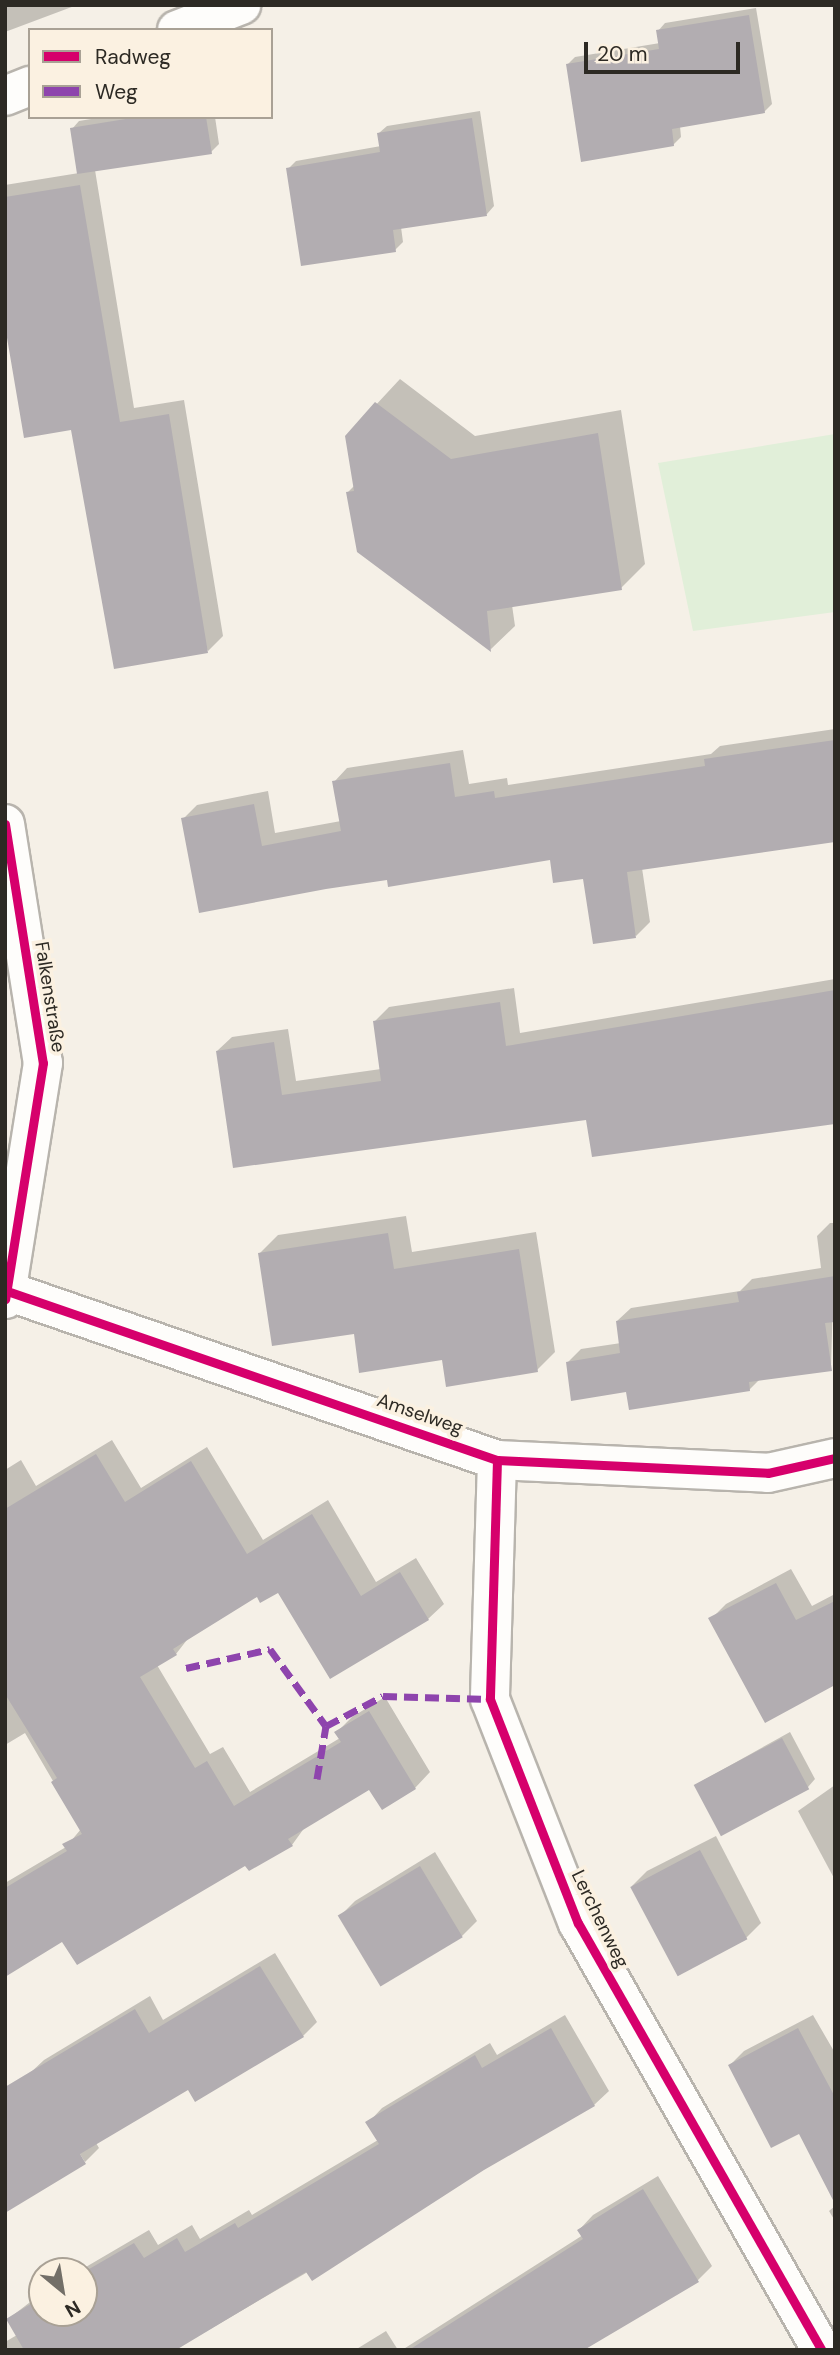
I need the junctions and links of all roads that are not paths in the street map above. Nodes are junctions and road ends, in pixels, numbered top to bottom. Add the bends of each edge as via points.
1 (241, 5) edge
2 (182, 28) edge
3 (28, 87) edge
4 (5, 96) edge
5 (5, 824) edge
6 (7, 1295) edge
7 (835, 1458) edge
8 (497, 1460) junction
9 (822, 2350) edge

1 - 2 street
3 - 4 street
5 - 6 street, Falkenstraße via 43,1063
6 - 8 street, Amselweg
7 - 8 street, Amselweg via 768,1473
8 - 9 street, Lerchenweg via 490,1699 578,1923

